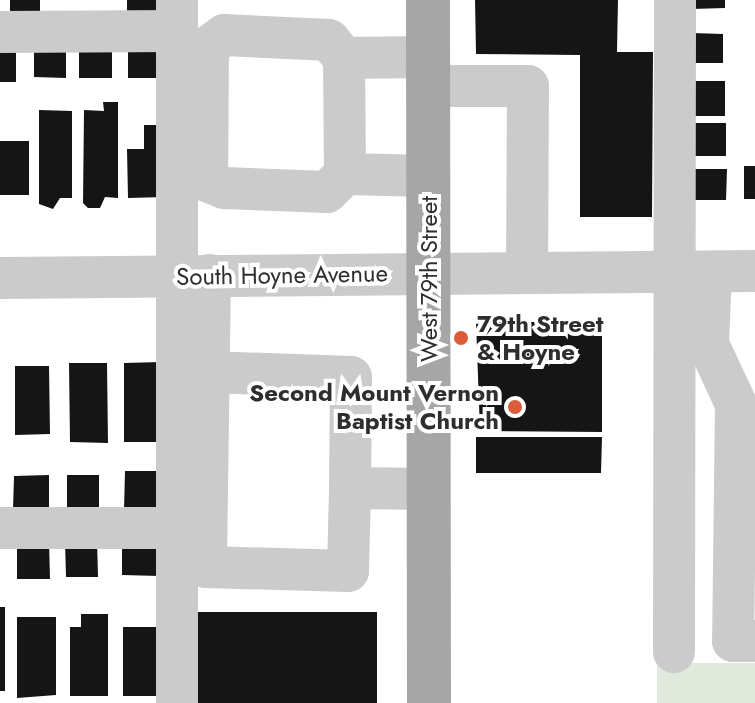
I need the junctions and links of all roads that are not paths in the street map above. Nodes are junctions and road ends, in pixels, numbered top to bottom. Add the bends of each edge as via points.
1 (428, 0) edge
2 (675, 0) edge
3 (177, 16) edge
4 (0, 32) edge
5 (344, 58) junction
6 (429, 72) junction
7 (345, 174) junction
8 (429, 176) junction
9 (755, 271) edge
10 (527, 272) junction
11 (693, 272) junction
12 (429, 273) junction
13 (194, 276) junction
14 (0, 278) edge
15 (208, 372) junction
16 (350, 488) junction
17 (429, 489) junction
18 (0, 528) edge
19 (177, 528) junction
20 (744, 538) edge
21 (755, 641) edge
22 (674, 652) dead end
23 (177, 703) edge
24 (429, 703) edge

1 - 6 main road, West 79th Street
2 - 11 street
3 - 4 street
3 - 13 street
5 - 6 street
5 - 7 street
5 - 7 street via 329,40 224,35 208,47 207,181 224,188 327,192
6 - 8 main road, West 79th Street
6 - 10 street via 528,86
7 - 8 street
8 - 12 main road, West 79th Street
9 - 11 street, South Hoyne Avenue
10 - 11 street, South Hoyne Avenue
10 - 12 street, South Hoyne Avenue
11 - 20 street via 708,344 736,404
11 - 22 street
12 - 13 street, South Hoyne Avenue
12 - 17 main road, West 79th Street
13 - 14 street, South Hoyne Avenue
13 - 15 street
13 - 19 street
15 - 16 street via 351,377
15 - 16 street via 206,567 348,571
16 - 17 street
17 - 24 main road, West 79th Street
18 - 19 street
19 - 23 street
20 - 21 street via 733,641

